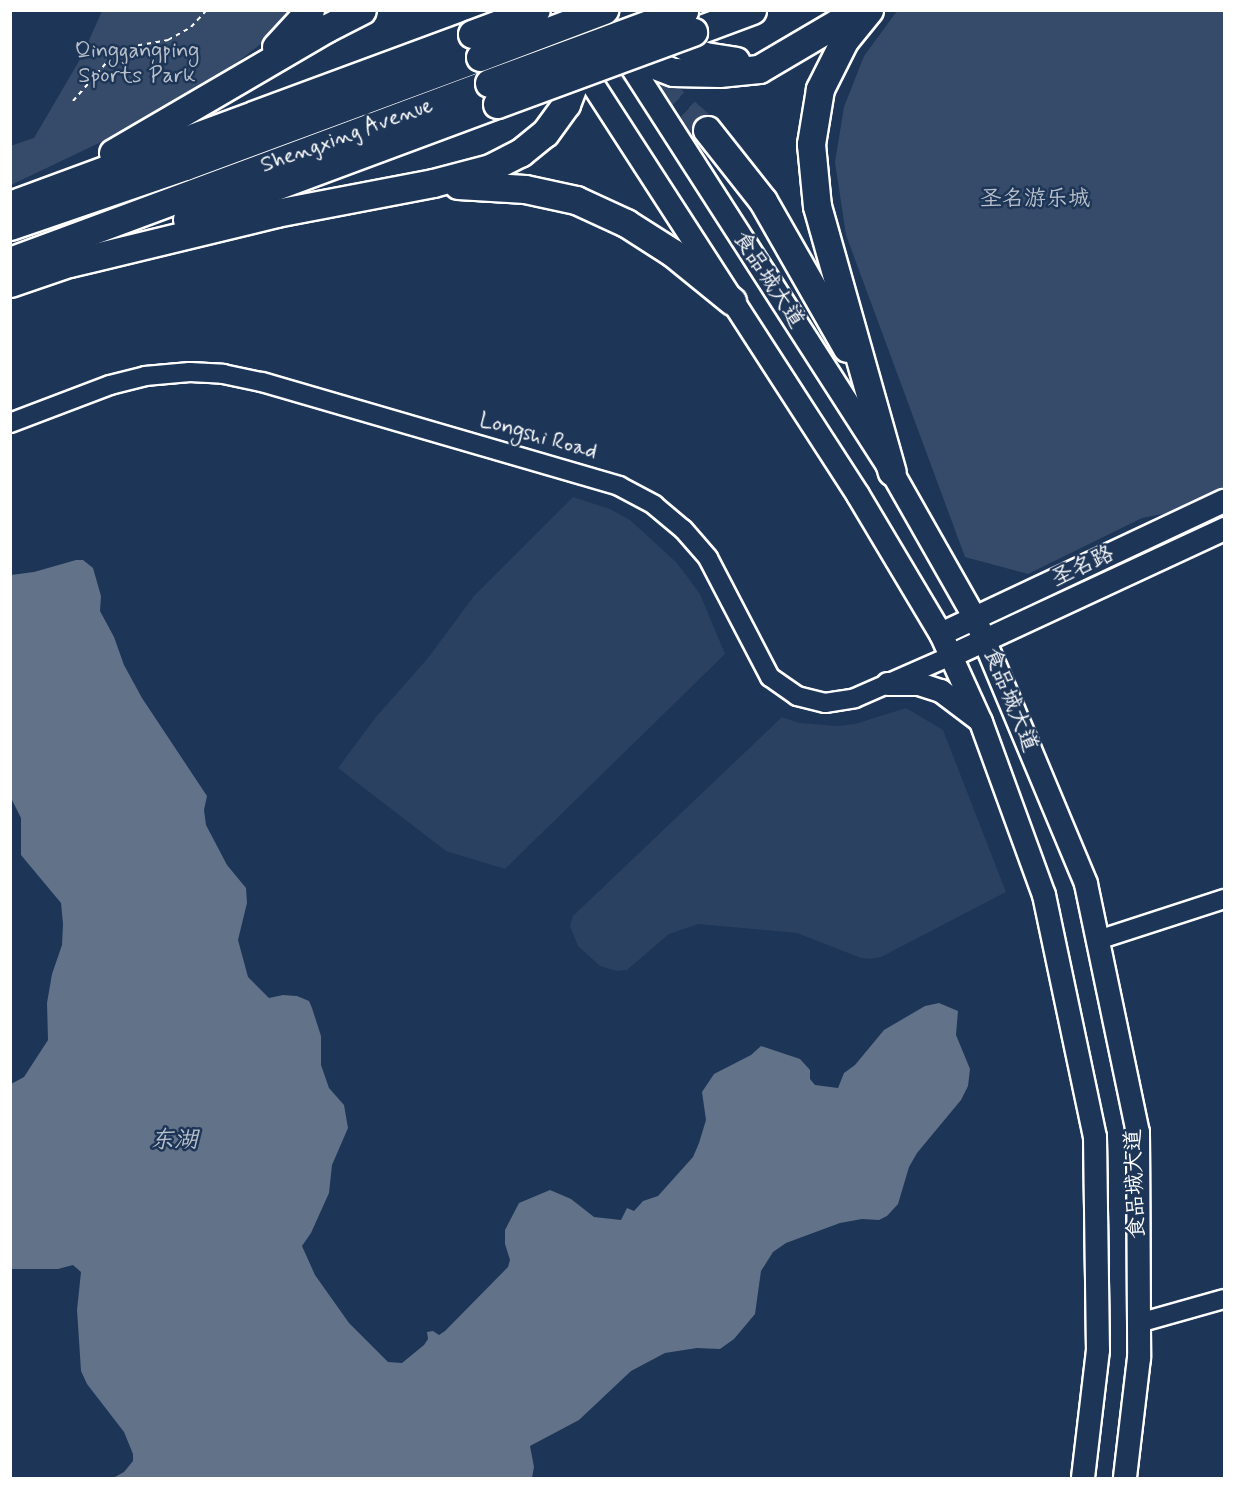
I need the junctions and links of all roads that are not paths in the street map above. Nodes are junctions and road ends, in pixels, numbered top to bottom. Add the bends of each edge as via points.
1 (310, 10) edge
2 (363, 10) edge
3 (536, 10) edge
4 (545, 10) edge
5 (557, 10) edge
6 (655, 10) edge
7 (752, 10) edge
8 (859, 10) edge
9 (869, 10) edge
10 (599, 16) edge
11 (687, 18) edge
12 (476, 46) junction
13 (787, 51) junction
14 (623, 53) junction
15 (581, 66) junction
16 (227, 89) junction
17 (493, 94) junction
18 (707, 130) tunnel mouth
19 (433, 183) junction
20 (39, 195) junction
21 (10, 205) edge
22 (10, 226) edge
23 (10, 261) edge
24 (70, 263) junction
25 (10, 283) edge
26 (732, 301) junction
27 (869, 385) junction
28 (10, 423) edge
29 (892, 472) junction
30 (1224, 501) edge
31 (1224, 529) edge
32 (975, 618) junction
33 (942, 634) junction
34 (986, 640) junction
35 (953, 655) junction
36 (888, 684) junction
37 (981, 722) junction
38 (1224, 899) edge
39 (1098, 940) junction
40 (1224, 1299) edge
41 (1138, 1323) junction
42 (1083, 1479) edge
43 (1125, 1479) edge

1 - 16 highway via 275,48
2 - 16 highway
3 - 12 highway, bridge
4 - 15 main road, 食品城大道
5 - 10 highway
6 - 13 highway via 659,21 679,42 705,56 748,63
7 - 11 highway, Shengxing Avenue
8 - 13 highway
9 - 27 highway via 844,41 820,88 811,144 817,206
10 - 12 highway, Shengxing Avenue, bridge
10 - 14 highway
10 - 15 highway
11 - 17 highway, Shengxing Avenue, bridge
12 - 20 highway
12 - 22 highway, Shengxing Avenue via 185,166
13 - 14 highway via 759,69 719,73 673,72
14 - 29 main road, 食品城大道
15 - 19 highway via 566,104 545,133 520,153 490,168
15 - 26 main road, 食品城大道
16 - 20 highway
17 - 23 highway, Shengxing Avenue
17 - 24 highway
18 - 27 highway via 762,201
19 - 24 highway via 276,213
19 - 26 highway via 525,189 576,200 626,223 664,247
20 - 21 highway
24 - 25 highway
26 - 33 main road, 食品城大道 via 858,495
27 - 29 highway
28 - 36 street, Longshi Road via 110,385 146,376 223,374 619,486 654,505 683,529 708,558 770,677 797,696 825,703 855,698
29 - 32 main road, 食品城大道
30 - 32 main road, 圣名路
31 - 34 main road, 圣名路
32 - 33 main road, 圣名路
32 - 34 main road, 食品城大道
33 - 35 main road, 食品城大道
34 - 35 main road, 圣名路
34 - 39 main road, 食品城大道 via 1086,884
35 - 36 street, Longshi Road
35 - 37 main road, 食品城大道
36 - 37 main road via 920,684 941,691
37 - 42 main road, 食品城大道 via 1044,895 1095,1137 1098,1350
38 - 39 street
39 - 41 main road, 食品城大道 via 1138,1132
40 - 41 street
41 - 43 main road, 食品城大道 via 1139,1358

